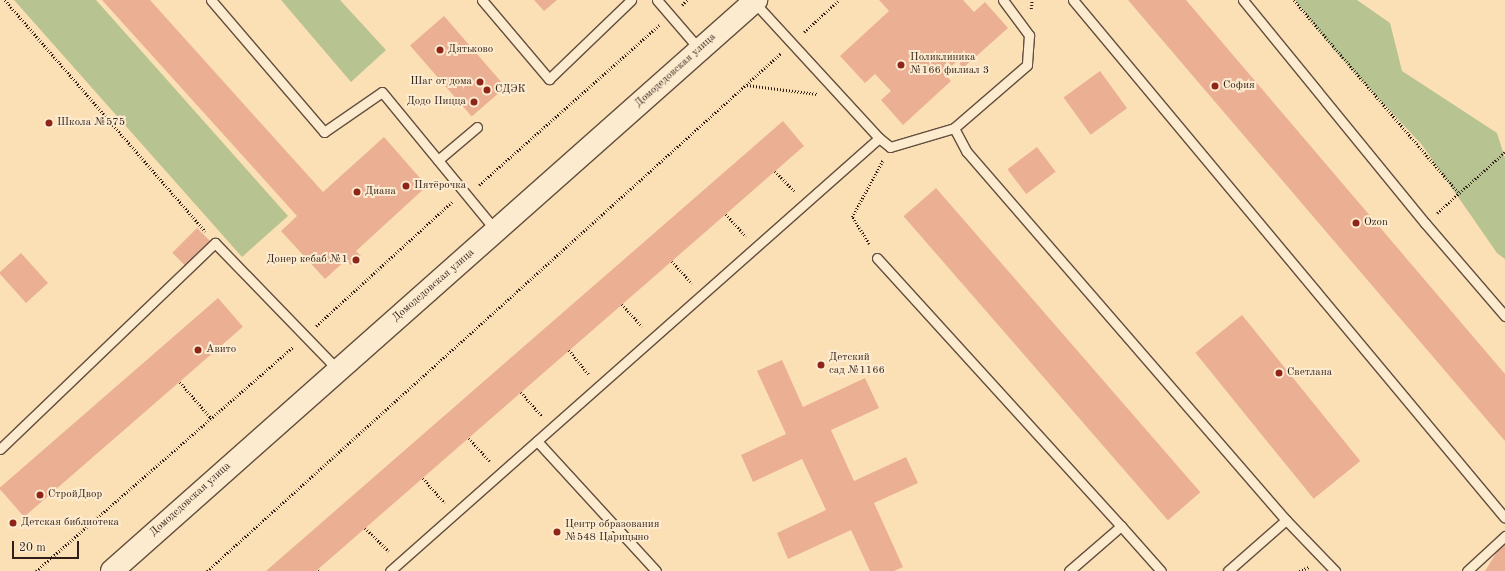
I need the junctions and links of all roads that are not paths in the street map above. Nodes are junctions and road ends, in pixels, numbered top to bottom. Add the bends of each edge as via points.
1 (211, 0) edge
2 (482, 0) edge
3 (631, 0) edge
4 (657, 0) edge
5 (1003, 0) edge
6 (1073, 0) edge
7 (1243, 0) edge
8 (755, 1) edge
9 (700, 50) junction
10 (477, 127) dead end
11 (954, 128) junction
12 (879, 138) junction
13 (438, 160) junction
14 (496, 231) junction
15 (878, 258) road end
16 (1505, 316) edge
17 (338, 370) junction
18 (538, 441) junction
19 (0, 449) edge
20 (1505, 518) edge
21 (1286, 520) junction
22 (1121, 526) junction
23 (1505, 536) edge
24 (112, 571) edge
25 (390, 571) edge
26 (656, 571) edge
27 (1069, 571) edge
28 (1161, 571) edge
29 (1228, 571) edge
30 (1335, 571) edge
31 (1467, 571) edge

1 - 13 lane via 324,132 382,92
2 - 3 lane via 550,78
4 - 9 lane
5 - 11 lane via 1029,35 1026,65
6 - 20 lane
7 - 16 lane
8 - 9 street, Домодедовская улица
8 - 12 lane
9 - 14 street, Домодедовская улица
10 - 13 lane
11 - 12 lane via 890,147
11 - 21 lane via 967,152
12 - 18 lane
13 - 14 lane
14 - 17 street, Домодедовская улица
15 - 22 lane
17 - 19 lane via 215,243
17 - 24 street, Домодедовская улица
18 - 25 lane
18 - 26 lane
21 - 29 lane
21 - 30 lane
22 - 27 lane
22 - 28 lane
23 - 31 lane

